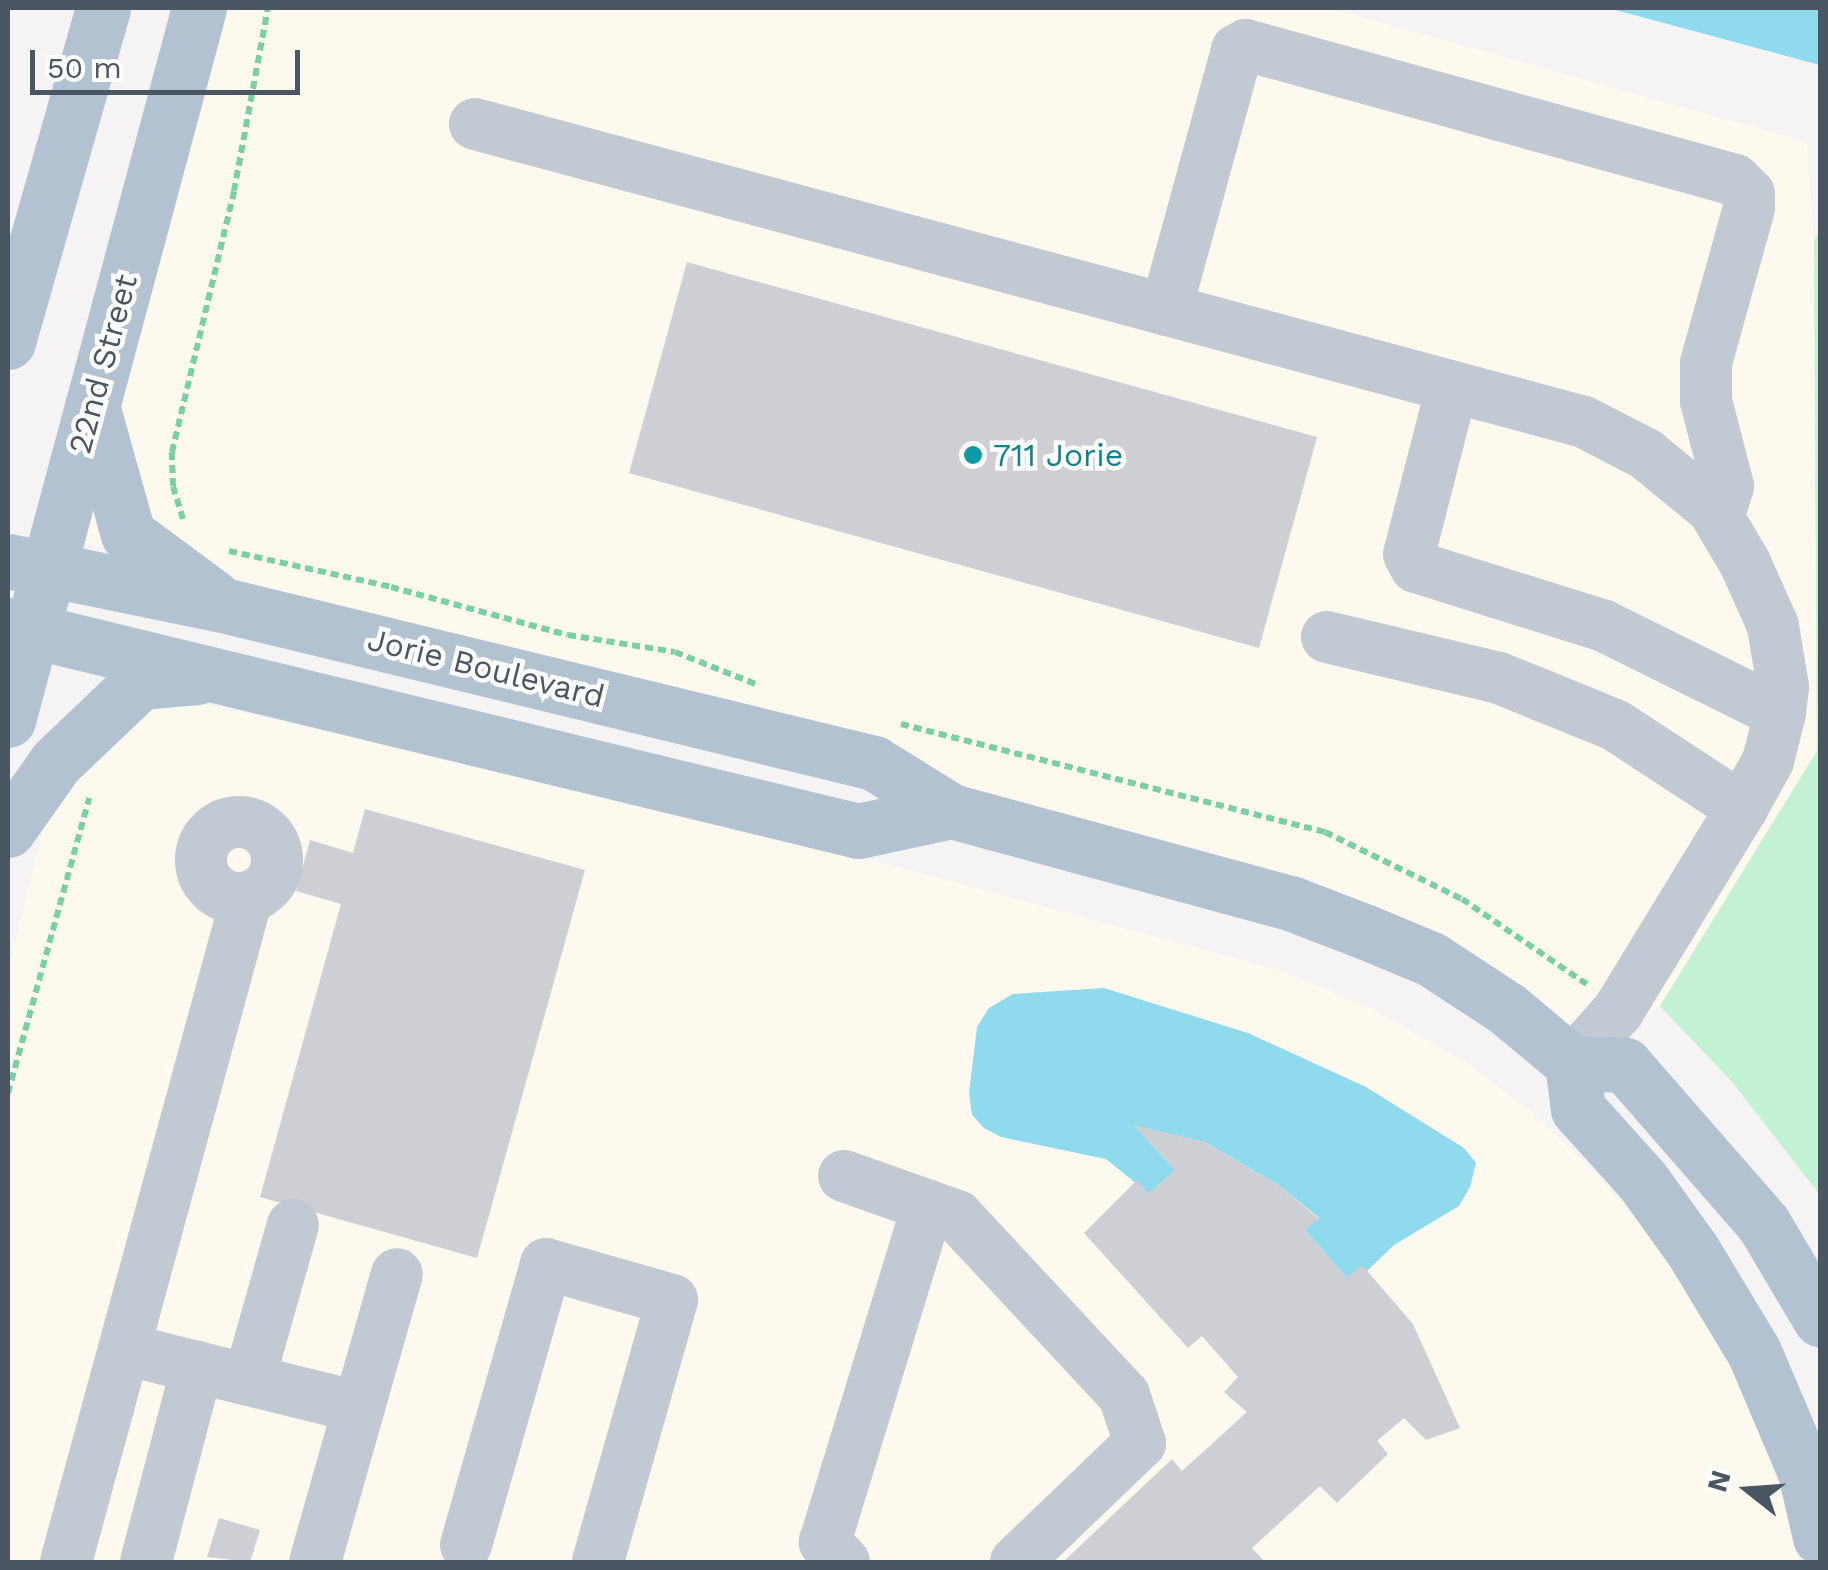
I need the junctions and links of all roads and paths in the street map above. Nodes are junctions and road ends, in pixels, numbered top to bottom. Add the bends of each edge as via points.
1 (103, 8) edge
2 (199, 8) edge
3 (268, 8) edge
4 (475, 124) dead end
5 (1166, 310) junction
6 (8, 341) edge
7 (1452, 387) junction
8 (92, 406) junction
9 (1712, 510) junction
10 (183, 519) dead end
11 (28, 566) edge
12 (224, 605) junction
13 (20, 628) edge
14 (1327, 637) dead end
15 (210, 676) junction
16 (1780, 713) junction
17 (8, 720) edge
18 (93, 783) dead end
19 (1742, 808) junction
20 (951, 811) junction
21 (8, 830) edge
22 (246, 897) dead end
23 (1572, 1063) junction
24 (8, 1093) edge
25 (844, 1176) dead end
26 (928, 1205) junction
27 (293, 1225) dead end
28 (397, 1274) dead end
29 (1820, 1319) edge
30 (124, 1349) junction
31 (196, 1367) junction
32 (249, 1380) junction
33 (359, 1406) junction
34 (1820, 1538) edge
35 (466, 1545) dead end
36 (66, 1562) edge
37 (146, 1562) edge
38 (315, 1562) edge
39 (598, 1562) edge
40 (844, 1562) edge
41 (1016, 1562) edge

1 - 6 main road
2 - 8 main road, 22nd Street
3 - 10 path via 234,191 172,452 172,486
4 - 5 lane
5 - 7 lane
5 - 9 lane via 1237,50 1246,45 1735,180 1749,194 1749,208 1706,364 1706,400 1728,486
7 - 9 lane via 1584,422 1646,454
7 - 16 lane via 1409,554 1416,566 1604,626
8 - 11 main road, 22nd Street
8 - 12 main road via 128,534
9 - 16 lane via 1773,626
11 - 12 main road, Jorie Boulevard
11 - 13 main road, 22nd Street
12 - 20 main road, Jorie Boulevard via 874,762
13 - 15 main road, Jorie Boulevard
13 - 17 main road, 22nd Street
14 - 19 lane via 1499,678 1615,725
15 - 20 main road, Jorie Boulevard via 858,831
15 - 21 main road via 140,682 56,762
16 - 19 lane via 1768,760
18 - 24 path
19 - 23 lane via 1618,1012
20 - 23 main road, Jorie Boulevard via 1293,904 1366,932 1446,969
22 - 30 lane
23 - 29 main road via 1625,1065 1763,1222
23 - 34 main road via 1578,1109 1662,1208 1754,1352 1805,1472
25 - 26 lane
26 - 40 lane via 825,1542
26 - 41 lane via 957,1216 1124,1395 1140,1443
27 - 32 lane
28 - 33 lane
30 - 31 lane
30 - 36 lane
31 - 32 lane
31 - 37 lane
32 - 33 lane
33 - 38 lane
35 - 39 lane via 546,1264 672,1300

